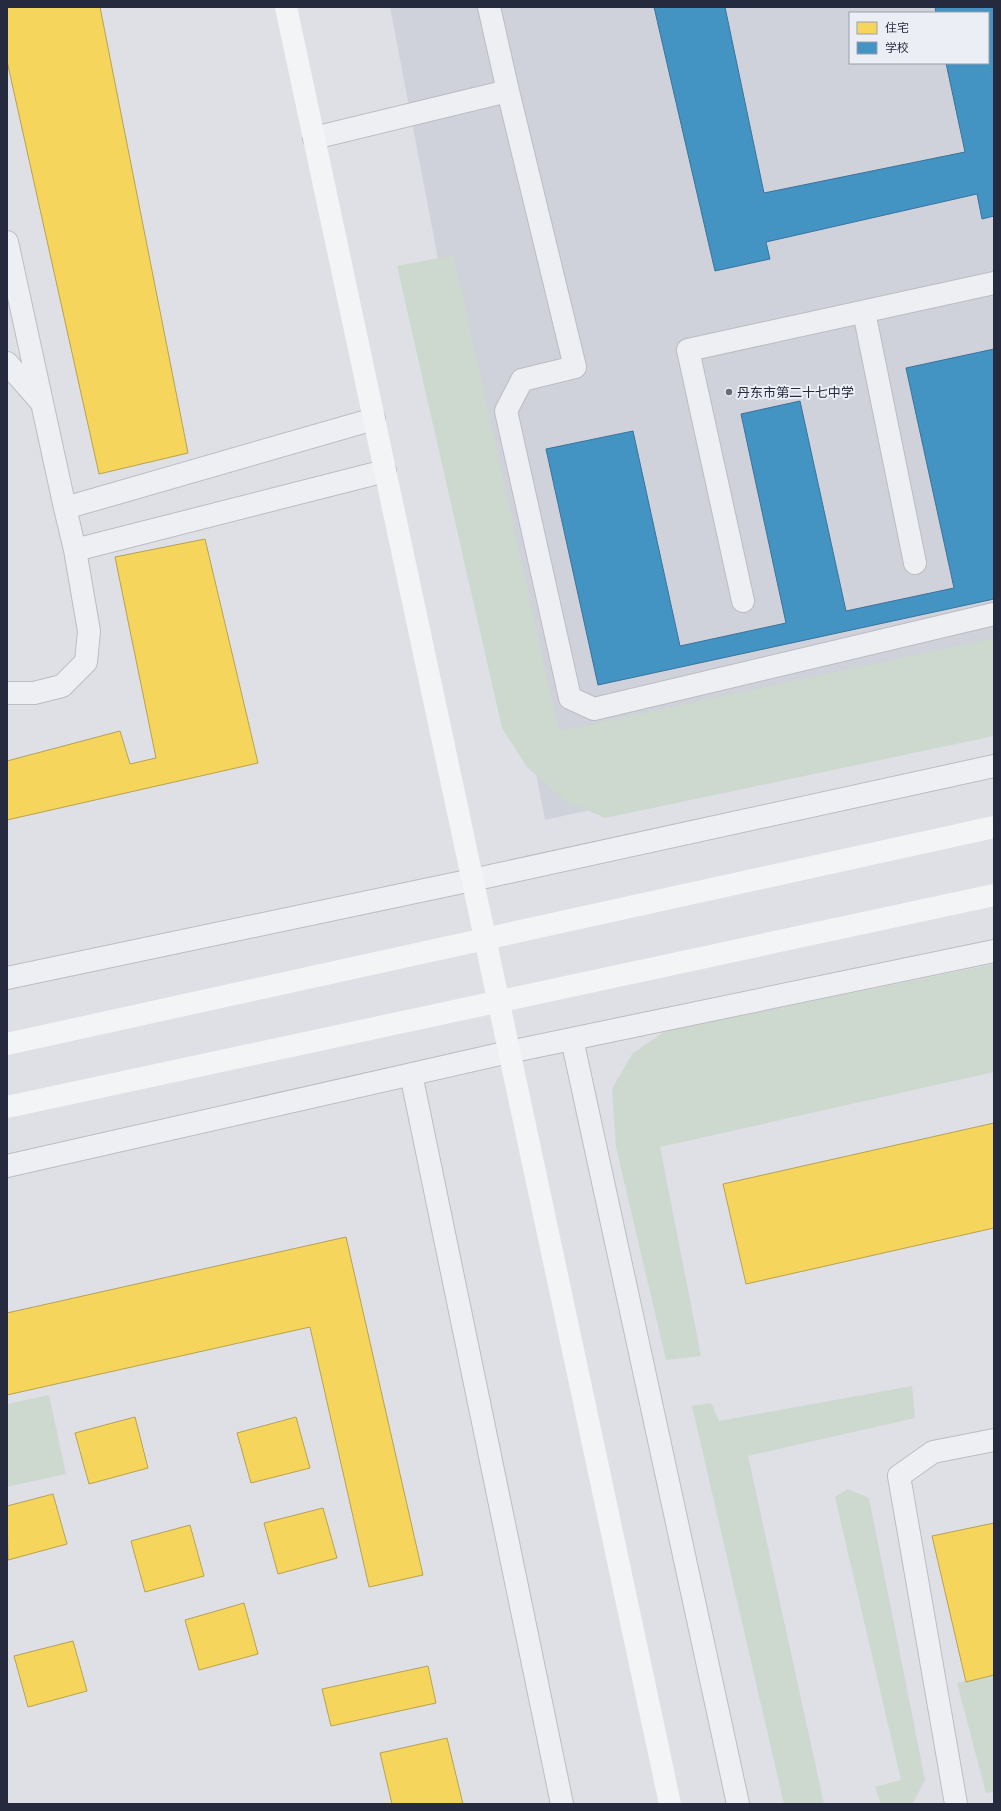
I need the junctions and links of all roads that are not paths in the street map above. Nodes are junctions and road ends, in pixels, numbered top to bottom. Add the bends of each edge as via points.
1 (286, 7) edge
2 (488, 7) edge
3 (508, 91) junction
4 (314, 138) junction
5 (7, 242) edge
6 (994, 283) edge
7 (864, 312) junction
8 (7, 363) edge
9 (42, 404) junction
10 (374, 419) junction
11 (385, 471) junction
12 (65, 508) junction
13 (75, 550) junction
14 (916, 563) dead end
15 (743, 601) dead end
16 (994, 614) edge
17 (7, 693) edge
18 (994, 766) edge
19 (994, 827) edge
20 (472, 880) junction
21 (994, 895) edge
22 (485, 940) junction
23 (994, 950) edge
24 (7, 978) edge
25 (498, 1001) junction
26 (572, 1039) junction
27 (7, 1044) edge
28 (509, 1052) junction
29 (411, 1074) junction
30 (7, 1107) edge
31 (7, 1166) edge
32 (994, 1440) edge
33 (562, 1804) edge
34 (670, 1804) edge
35 (738, 1804) edge
36 (956, 1804) edge

1 - 4 main road
2 - 3 street
3 - 4 street
3 - 16 street via 574,367 522,380 506,411 570,698 594,709
4 - 10 main road
5 - 9 street
6 - 7 street
7 - 14 street
7 - 15 street via 688,350
8 - 9 street
9 - 12 street
10 - 11 main road
10 - 12 street
11 - 13 street
11 - 20 main road
12 - 13 street
13 - 17 street via 89,631 86,662 62,686 34,693
18 - 20 street
19 - 22 main road
20 - 22 main road
20 - 24 street
21 - 25 main road
22 - 25 main road
22 - 27 main road
23 - 26 street
25 - 28 main road
25 - 30 main road
26 - 28 street
26 - 35 street
28 - 29 street
28 - 34 main road
29 - 31 street
29 - 33 street
32 - 36 street via 933,1452 899,1476

